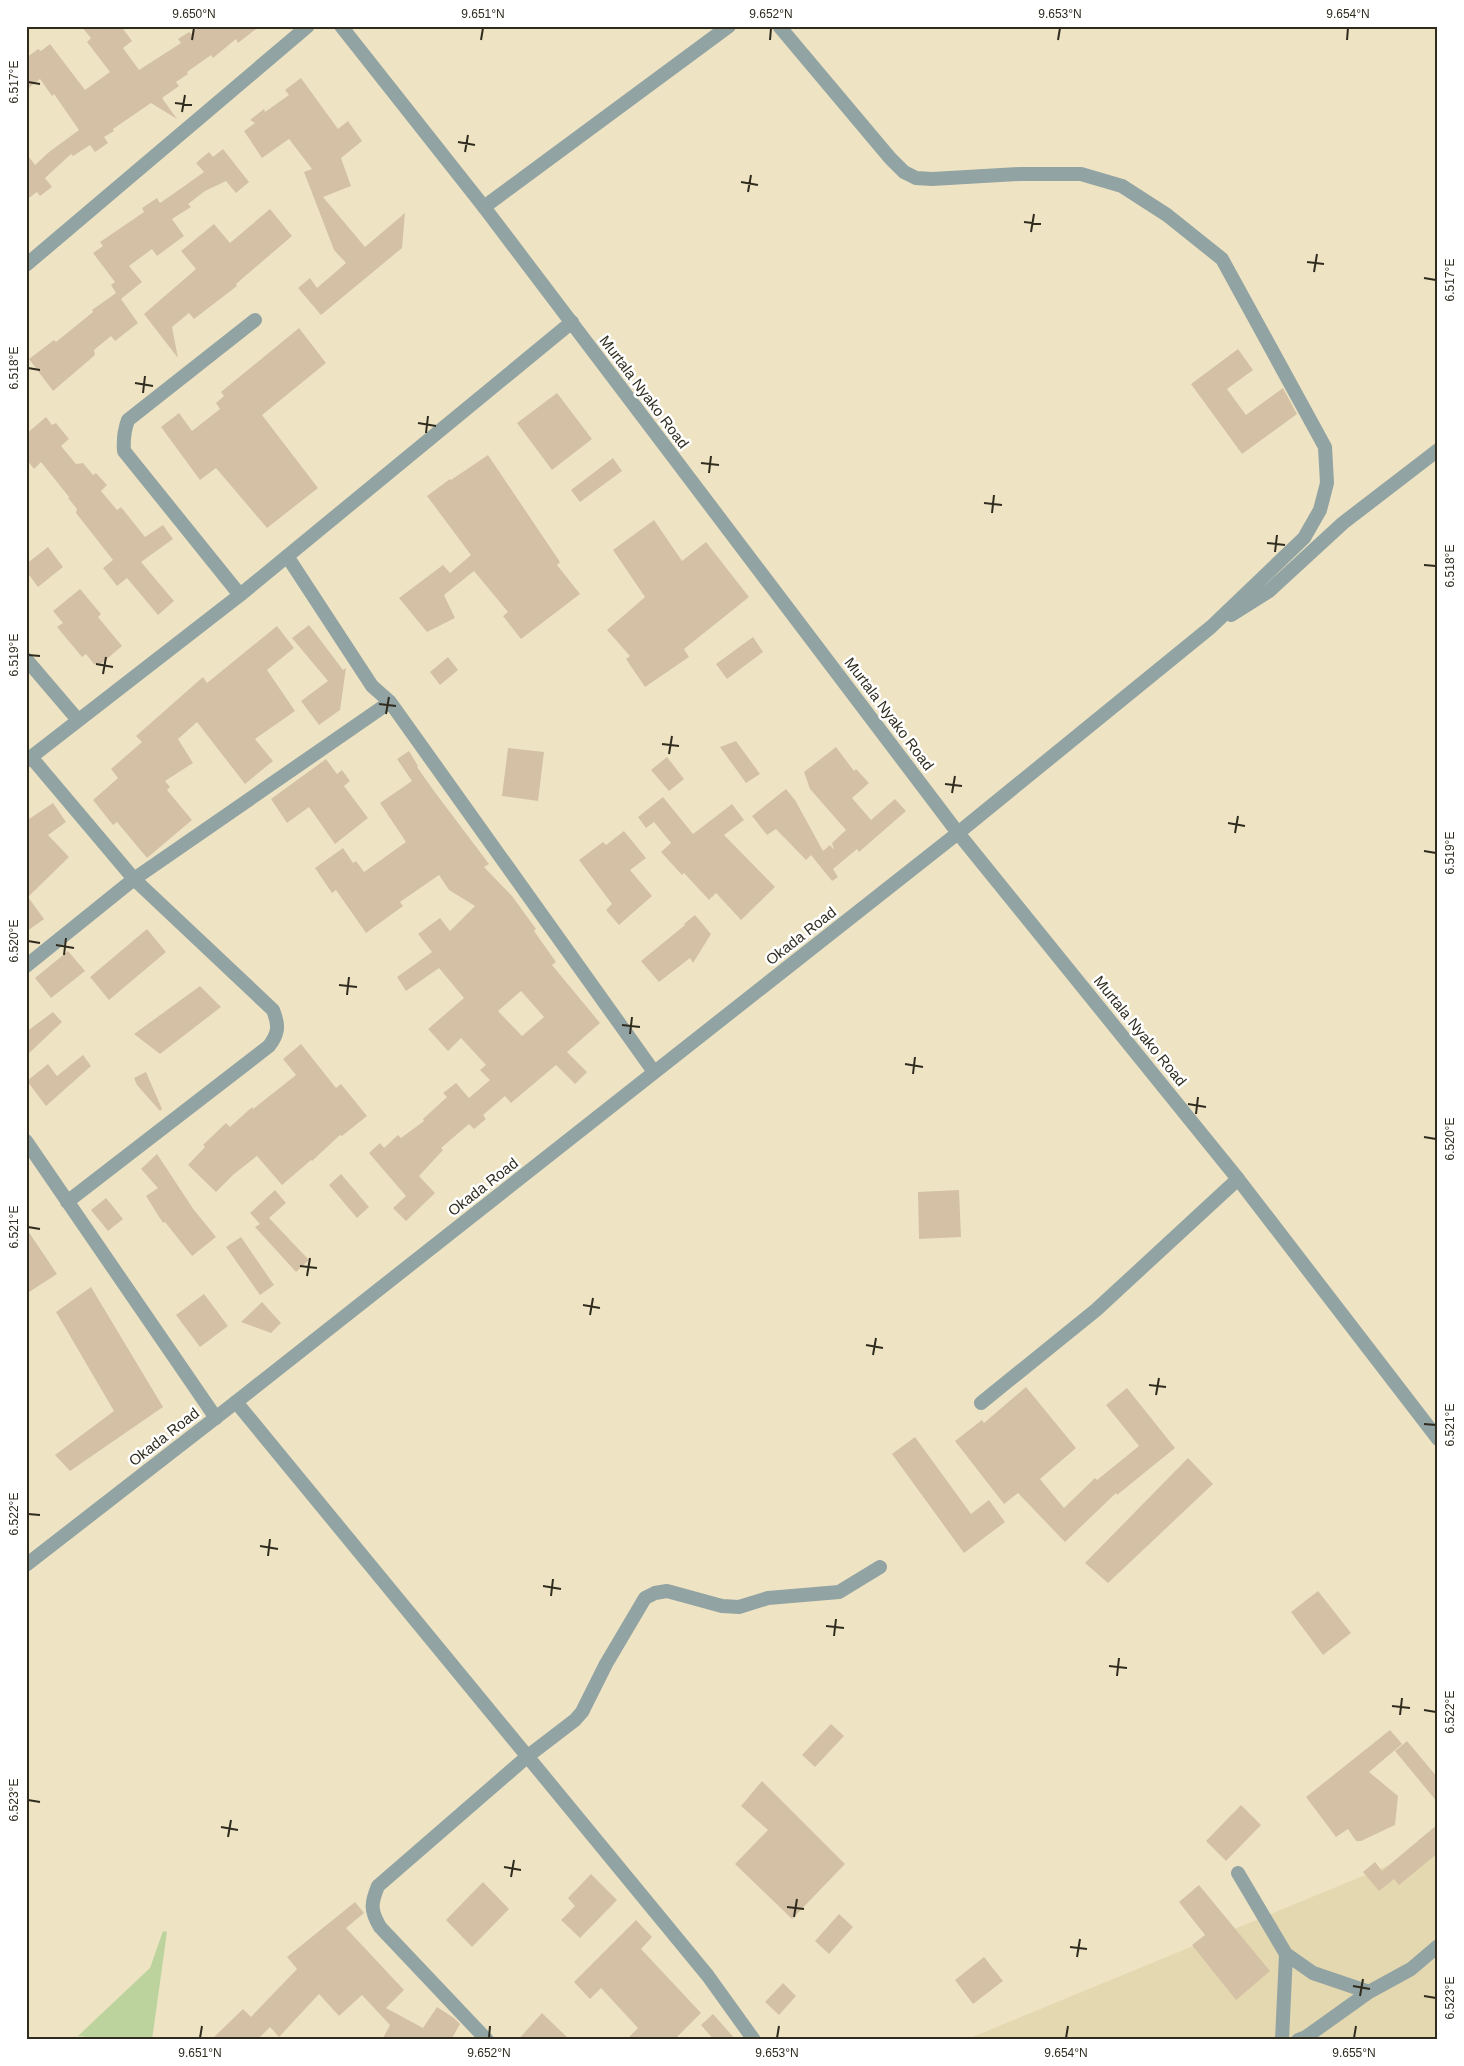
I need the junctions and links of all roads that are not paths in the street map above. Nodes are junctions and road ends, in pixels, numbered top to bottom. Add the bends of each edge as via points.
1 (308, 26) edge
2 (341, 26) edge
3 (730, 26) edge
4 (779, 26) edge
5 (484, 207) junction
6 (26, 265) edge
7 (255, 320) dead end
8 (572, 322) junction
9 (1438, 450) edge
10 (287, 556) junction
11 (240, 594) junction
12 (1210, 627) junction
13 (26, 659) edge
14 (390, 702) junction
15 (78, 720) junction
16 (28, 759) edge
17 (958, 833) junction
18 (134, 880) junction
19 (26, 966) edge
20 (654, 1072) junction
21 (26, 1141) edge
22 (1238, 1179) junction
23 (67, 1202) junction
24 (236, 1402) junction
25 (981, 1403) dead end
26 (216, 1418) junction
27 (1438, 1439) edge
28 (26, 1565) edge
29 (880, 1567) dead end
30 (528, 1756) junction
31 (1238, 1873) dead end
32 (1438, 1946) edge
33 (1286, 1954) junction
34 (1369, 1992) junction
35 (487, 2040) edge
36 (754, 2040) edge
37 (1282, 2040) edge
38 (1298, 2040) edge

1 - 6 street
2 - 5 street, Murtala Nyako Road
3 - 5 street
4 - 12 street via 904,172 916,178 932,179 1082,174 1107,180 1167,215 1222,259 1325,447 1327,483 1320,510 1304,538
5 - 8 street, Murtala Nyako Road
7 - 11 street via 128,420 123,442 124,451
8 - 10 street
8 - 17 street, Murtala Nyako Road
9 - 12 street via 1343,523 1269,591
10 - 11 street
10 - 14 street via 372,686
11 - 15 street
12 - 17 street, Okada Road
13 - 15 street
14 - 18 street
14 - 20 street
15 - 16 street
16 - 18 street
17 - 20 street, Okada Road
17 - 22 street, Murtala Nyako Road
18 - 19 street
18 - 23 street via 273,1010 278,1024 276,1037 269,1046
20 - 24 street, Okada Road
21 - 23 street
22 - 25 street via 1096,1310
22 - 27 street, Murtala Nyako Road
23 - 26 street
24 - 26 street, Okada Road
24 - 30 street
26 - 28 street, Okada Road
29 - 30 street via 839,1592 768,1598 739,1607 722,1606 678,1592 655,1593 645,1598 582,1712
30 - 35 street via 378,1886 372,1902 374,1917 380,1927
30 - 36 street via 708,1976
31 - 33 street
32 - 34 street via 1411,1969
33 - 34 street via 1313,1972
33 - 37 street
34 - 38 street

